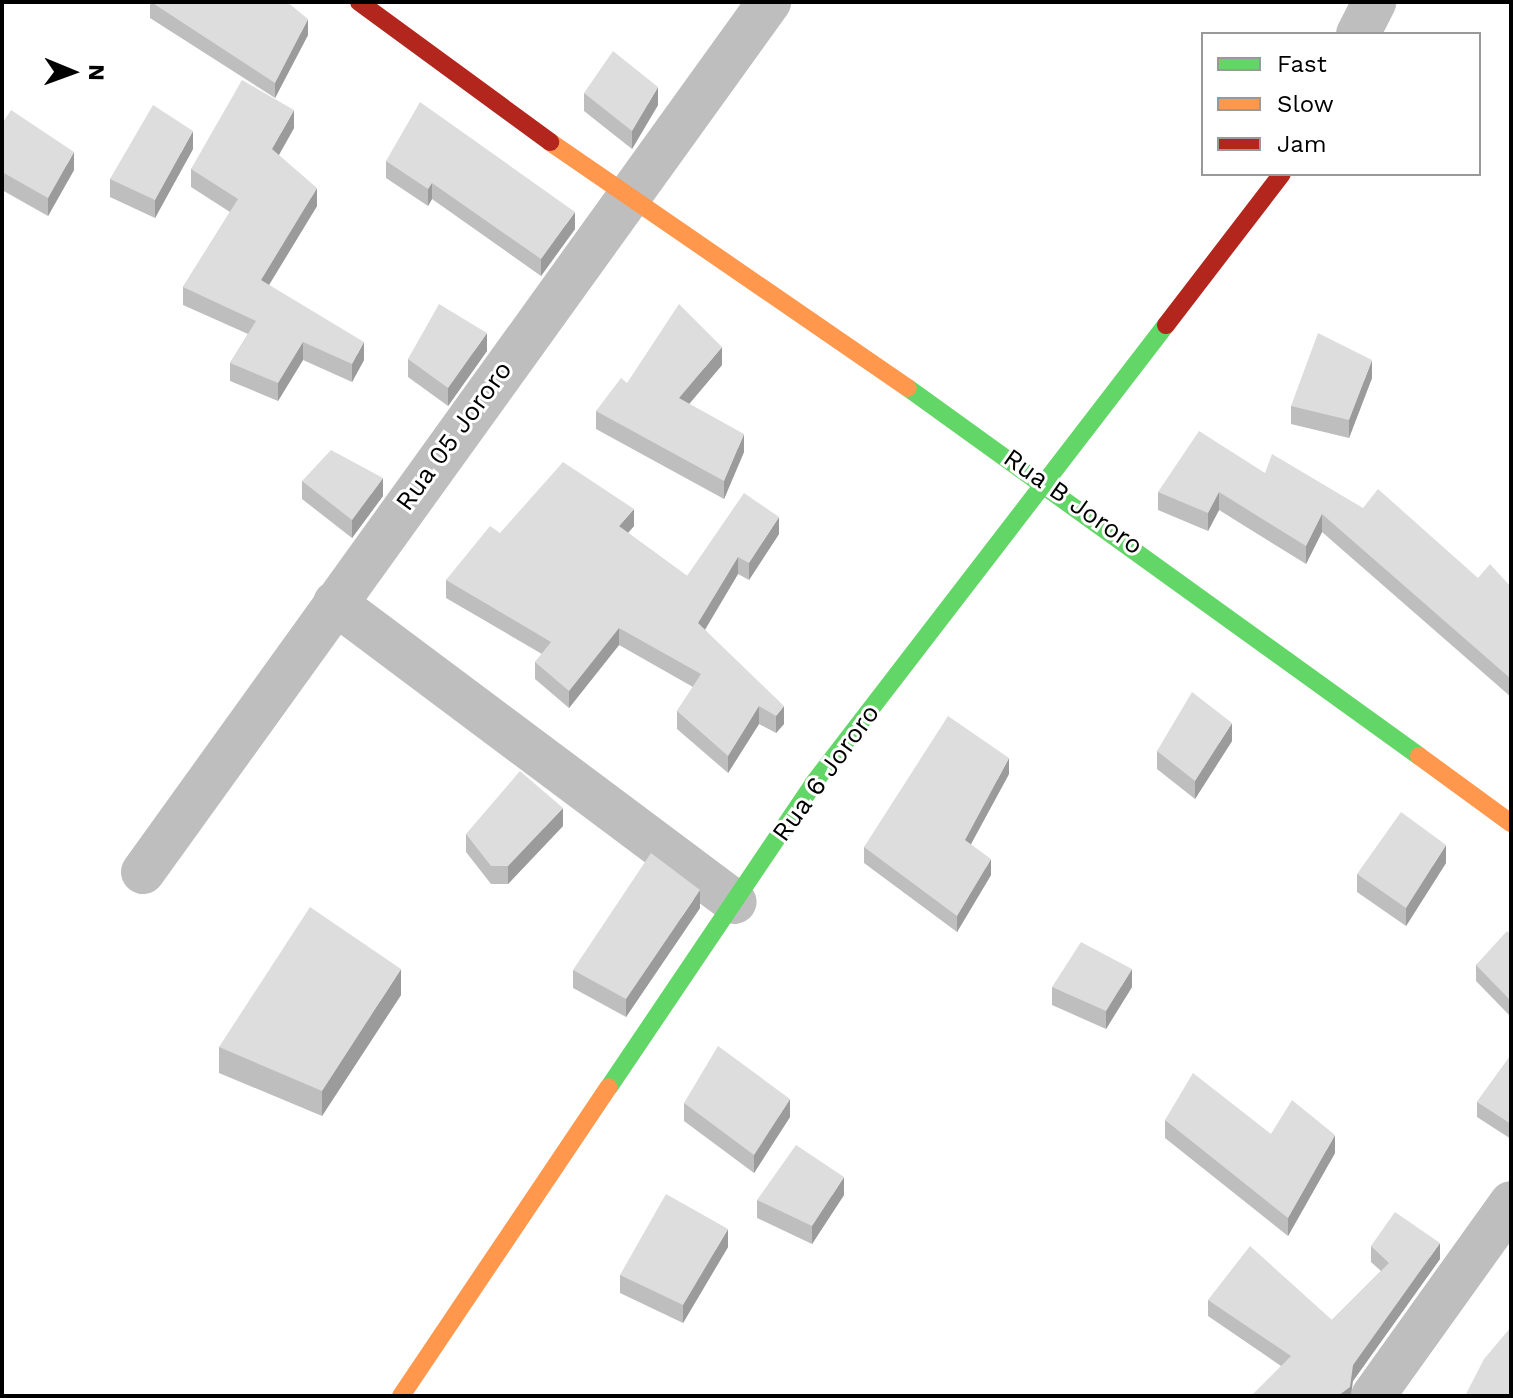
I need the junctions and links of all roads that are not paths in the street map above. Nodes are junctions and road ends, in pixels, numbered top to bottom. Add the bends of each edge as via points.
1 (359, 2) edge
2 (769, 2) edge
3 (1374, 2) edge
4 (1359, 32) edge
5 (1281, 176) edge
6 (624, 197) junction
7 (1051, 484) junction
8 (335, 603) junction
9 (1511, 823) edge
10 (143, 872) dead end
11 (734, 902) junction
12 (1511, 1203) edge
13 (401, 1396) edge
14 (1373, 1396) edge

1 - 6 street, Rua B Jororo
2 - 6 street, Rua 05 Jororo
3 - 4 street
5 - 7 street, Rua 6 Jororo
6 - 7 street, Rua B Jororo
6 - 8 street, Rua 05 Jororo
7 - 9 street, Rua B Jororo
7 - 11 street, Rua 6 Jororo via 813,784
8 - 10 street, Rua 05 Jororo
8 - 11 street
11 - 13 street, Rua 6 Jororo
12 - 14 street

